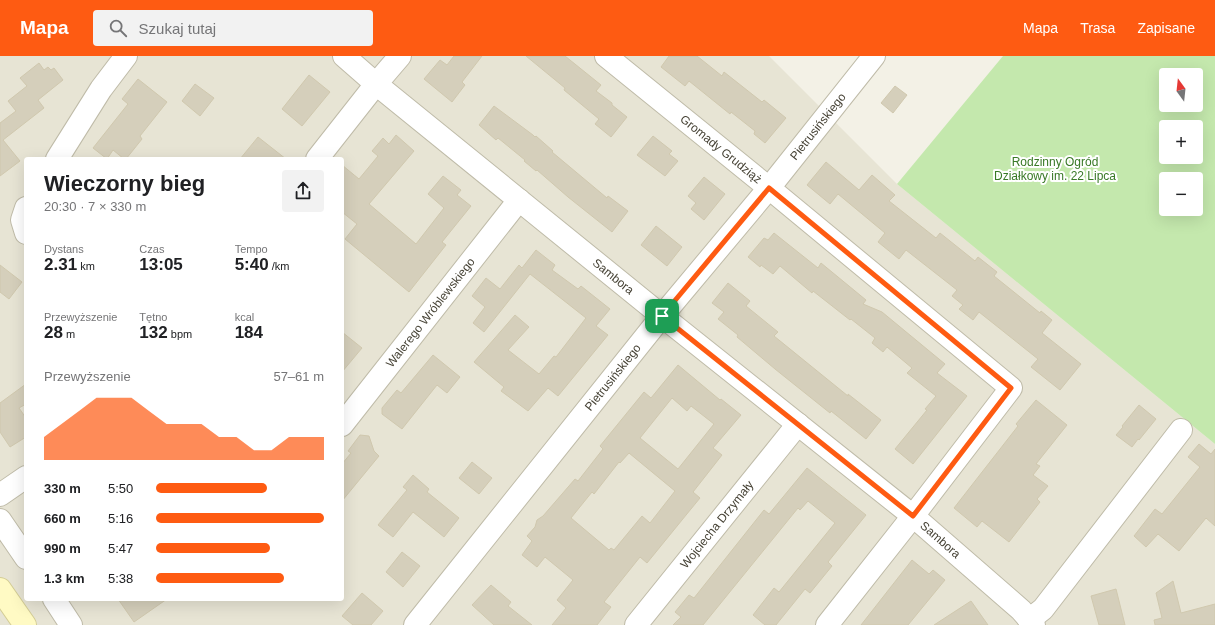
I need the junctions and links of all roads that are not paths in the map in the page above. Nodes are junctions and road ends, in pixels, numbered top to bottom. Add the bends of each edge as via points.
1 (126, 56) edge
2 (344, 56) edge
3 (400, 56) edge
4 (606, 56) edge
5 (874, 56) edge
6 (376, 84) junction
7 (58, 157) edge
8 (319, 157) edge
9 (769, 188) junction
10 (519, 200) junction
11 (24, 214) edge
12 (24, 226) edge
13 (662, 316) junction
14 (344, 422) edge
15 (798, 424) junction
16 (1181, 430) dead end
17 (24, 478) edge
18 (0, 495) edge
19 (913, 516) junction
20 (0, 520) edge
21 (24, 555) edge
22 (0, 589) edge
23 (55, 601) edge
24 (1032, 622) edge
25 (25, 625) edge
26 (71, 625) edge
27 (414, 625) edge
28 (636, 625) edge
29 (827, 625) edge

1 - 7 street via 101,89
2 - 6 street, Sambora
3 - 6 street
4 - 9 street, Gromady Grudziąż
5 - 9 street, Pietrusińskiego
6 - 8 street
6 - 10 street, Sambora
9 - 13 street, Pietrusińskiego
9 - 19 street, Gromady Grudziąż via 1011,388
10 - 13 street, Sambora
10 - 14 street, Walerego Wróblewskiego
11 - 12 street
13 - 15 street, Sambora
13 - 27 street, Pietrusińskiego
15 - 19 street, Sambora
15 - 28 street, Wojciecha Drzymały
16 - 24 street, Sambora
17 - 18 street
19 - 24 street, Sambora
19 - 29 street, Gromady Grudziąż
20 - 21 street
22 - 25 main road
23 - 26 street

